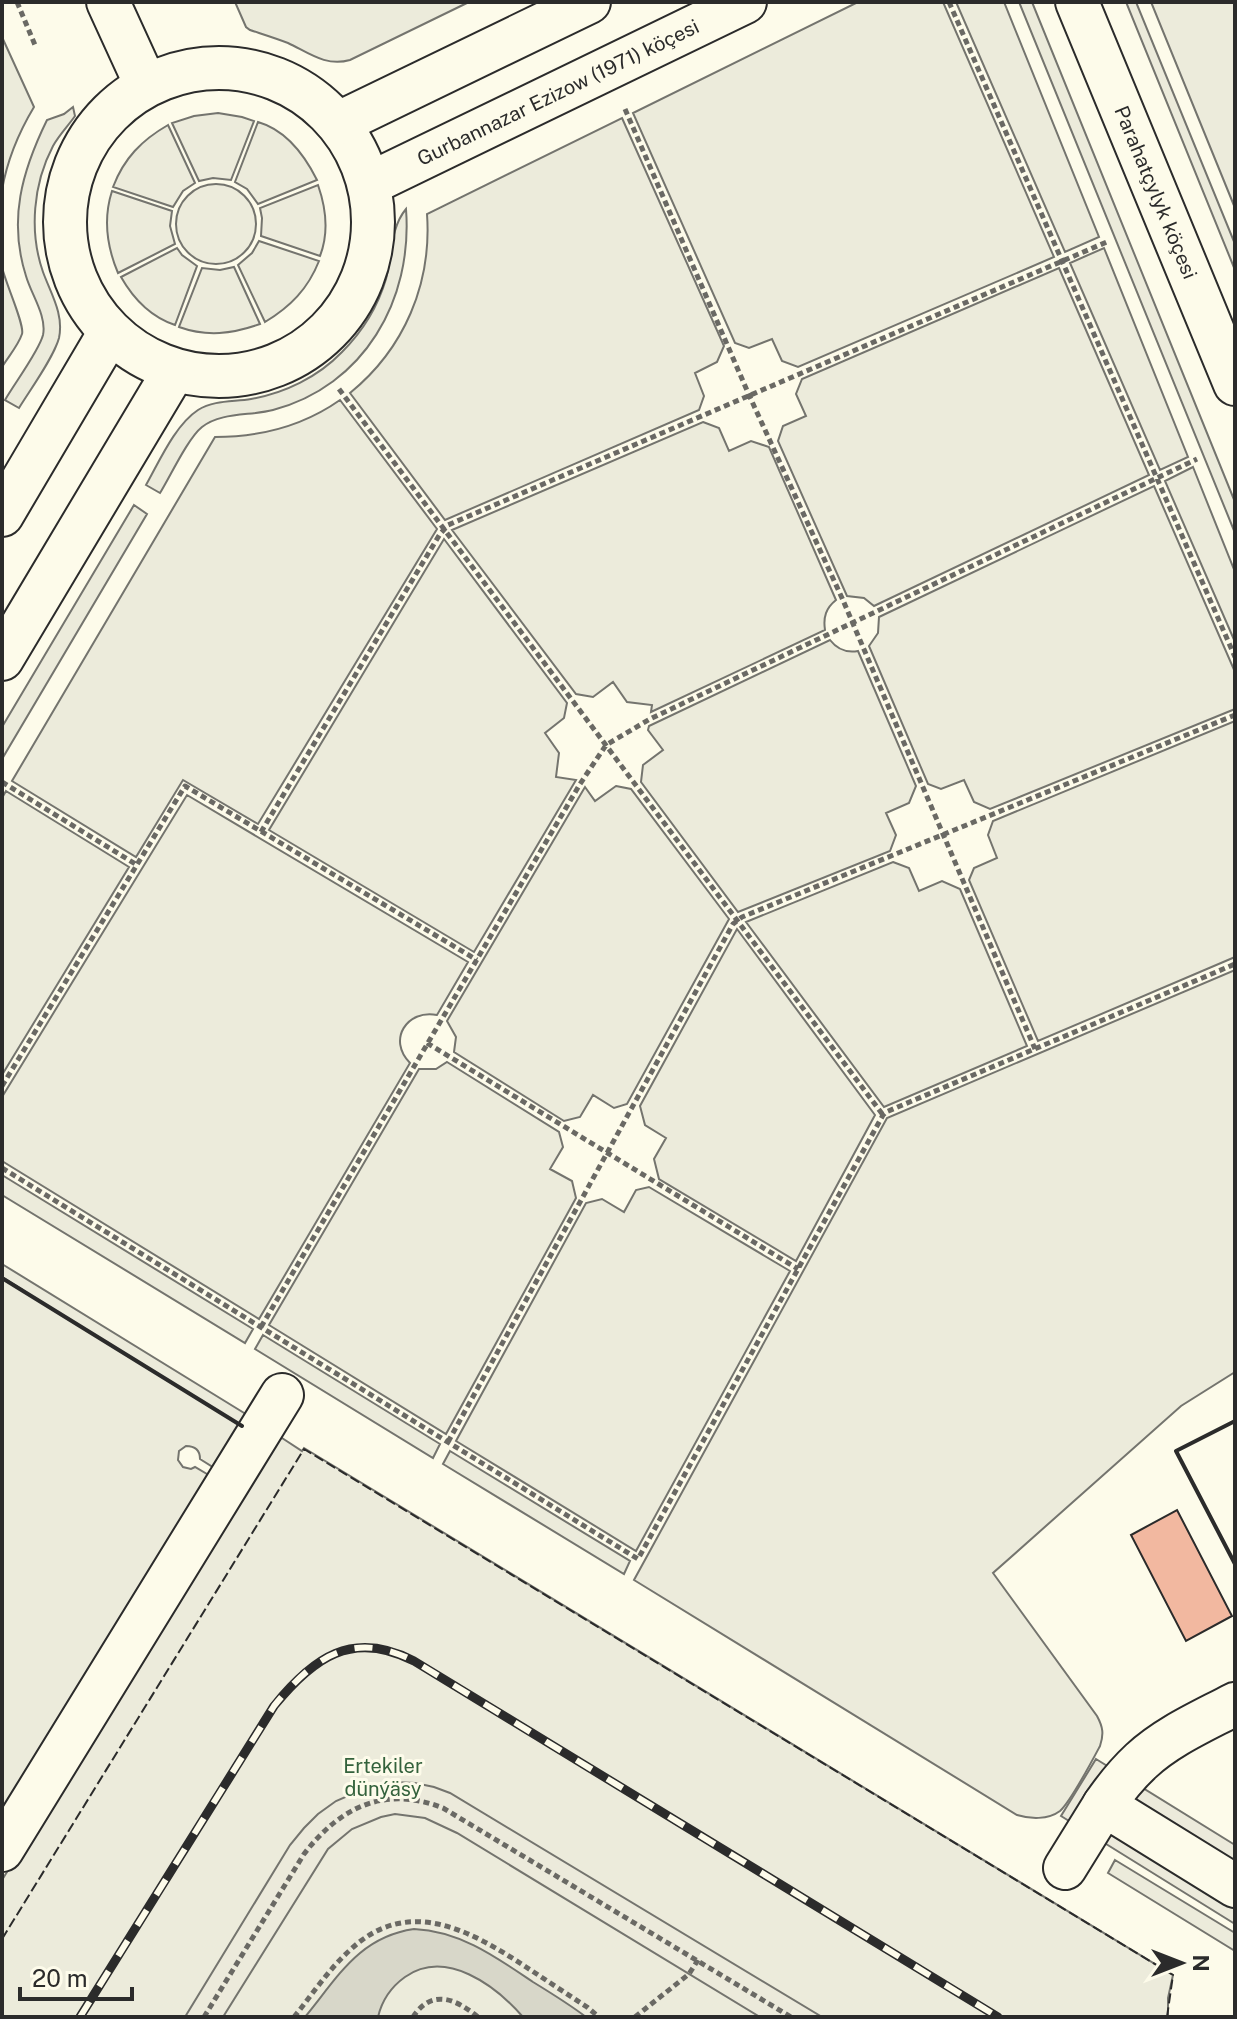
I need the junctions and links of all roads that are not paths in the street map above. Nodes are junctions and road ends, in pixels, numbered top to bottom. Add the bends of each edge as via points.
1 (108, 2) edge
2 (589, 2) edge
3 (745, 2) edge
4 (1077, 2) edge
5 (146, 85) junction
6 (339, 123) junction
7 (369, 184) junction
8 (110, 332) junction
9 (174, 371) junction
10 (1235, 384) edge
11 (2, 515) edge
12 (2, 659) edge
13 (282, 1395) dead end
14 (1235, 1704) edge
15 (1104, 1805) junction
16 (2, 1850) edge
17 (1065, 1868) dead end
18 (1235, 1886) edge

1 - 5 street
2 - 6 street
3 - 7 street, Gurbannazar Ezizow (1971) köçesi
4 - 10 street, Parahatçylyk köçesi
5 - 6 street via 178,72 221,67 265,74 304,92
5 - 8 street via 103,119 78,159 65,204 67,250 82,294
6 - 7 street
7 - 9 street via 374,226 365,272 343,315 310,348 268,369 221,377
8 - 9 street via 139,355
8 - 11 street
9 - 12 street
13 - 16 street
14 - 15 street via 1143,1759
15 - 17 street
15 - 18 street

